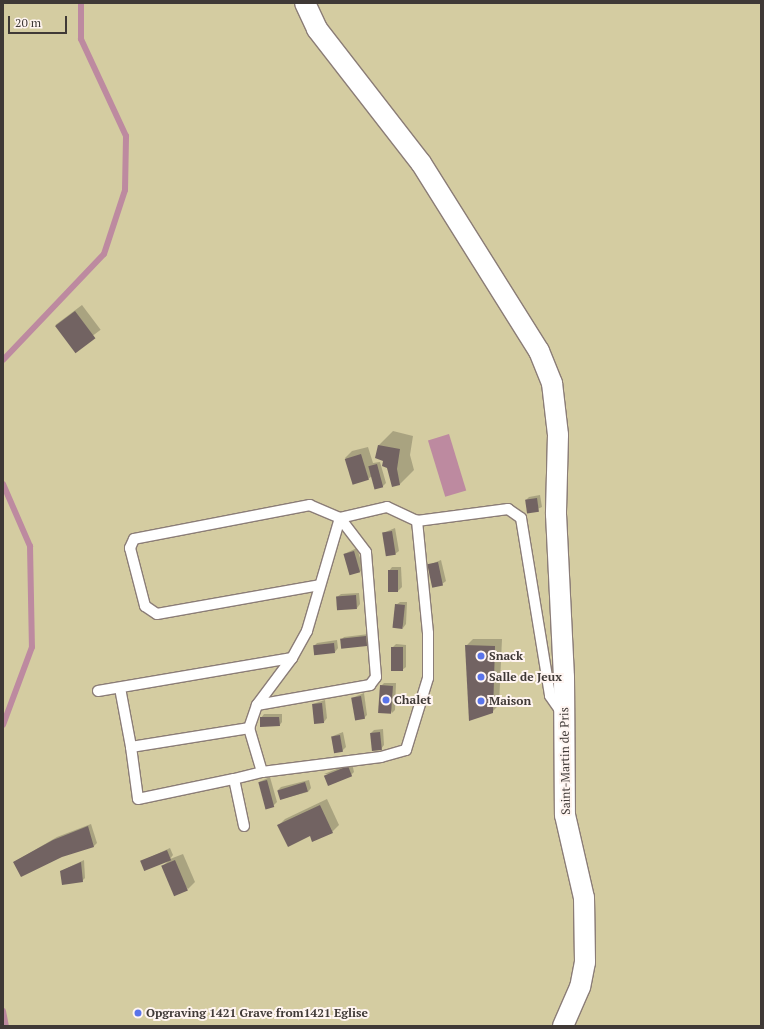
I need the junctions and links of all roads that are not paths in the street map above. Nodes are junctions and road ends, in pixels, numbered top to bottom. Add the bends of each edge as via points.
1 (305, 3) edge
2 (340, 518) junction
3 (417, 520) junction
4 (320, 585) junction
5 (292, 658) junction
6 (120, 688) junction
7 (98, 691) dead end
8 (257, 705) junction
9 (564, 716) junction
10 (249, 728) junction
11 (132, 747) junction
12 (262, 772) junction
13 (234, 779) junction
14 (244, 826) dead end
15 (563, 1026) edge

1 - 9 street, Saint-Martin de Pris via 317,29 421,164 539,351 552,383 558,434 556,514
2 - 3 lane via 387,507
2 - 4 lane
2 - 4 lane via 310,505 134,539 130,548 145,606 157,614
2 - 8 lane via 366,552 376,677 370,685
3 - 9 lane via 508,509 521,518 550,696
3 - 12 lane via 428,633 428,678 406,750 381,757
4 - 5 lane via 307,631
5 - 6 lane
5 - 8 lane
6 - 7 lane
6 - 11 lane
8 - 10 lane
9 - 15 street, Saint-Martin de Pris via 565,815 584,898 585,962 580,987
10 - 11 lane
10 - 12 lane
11 - 13 lane via 138,799
12 - 13 lane
13 - 14 lane

